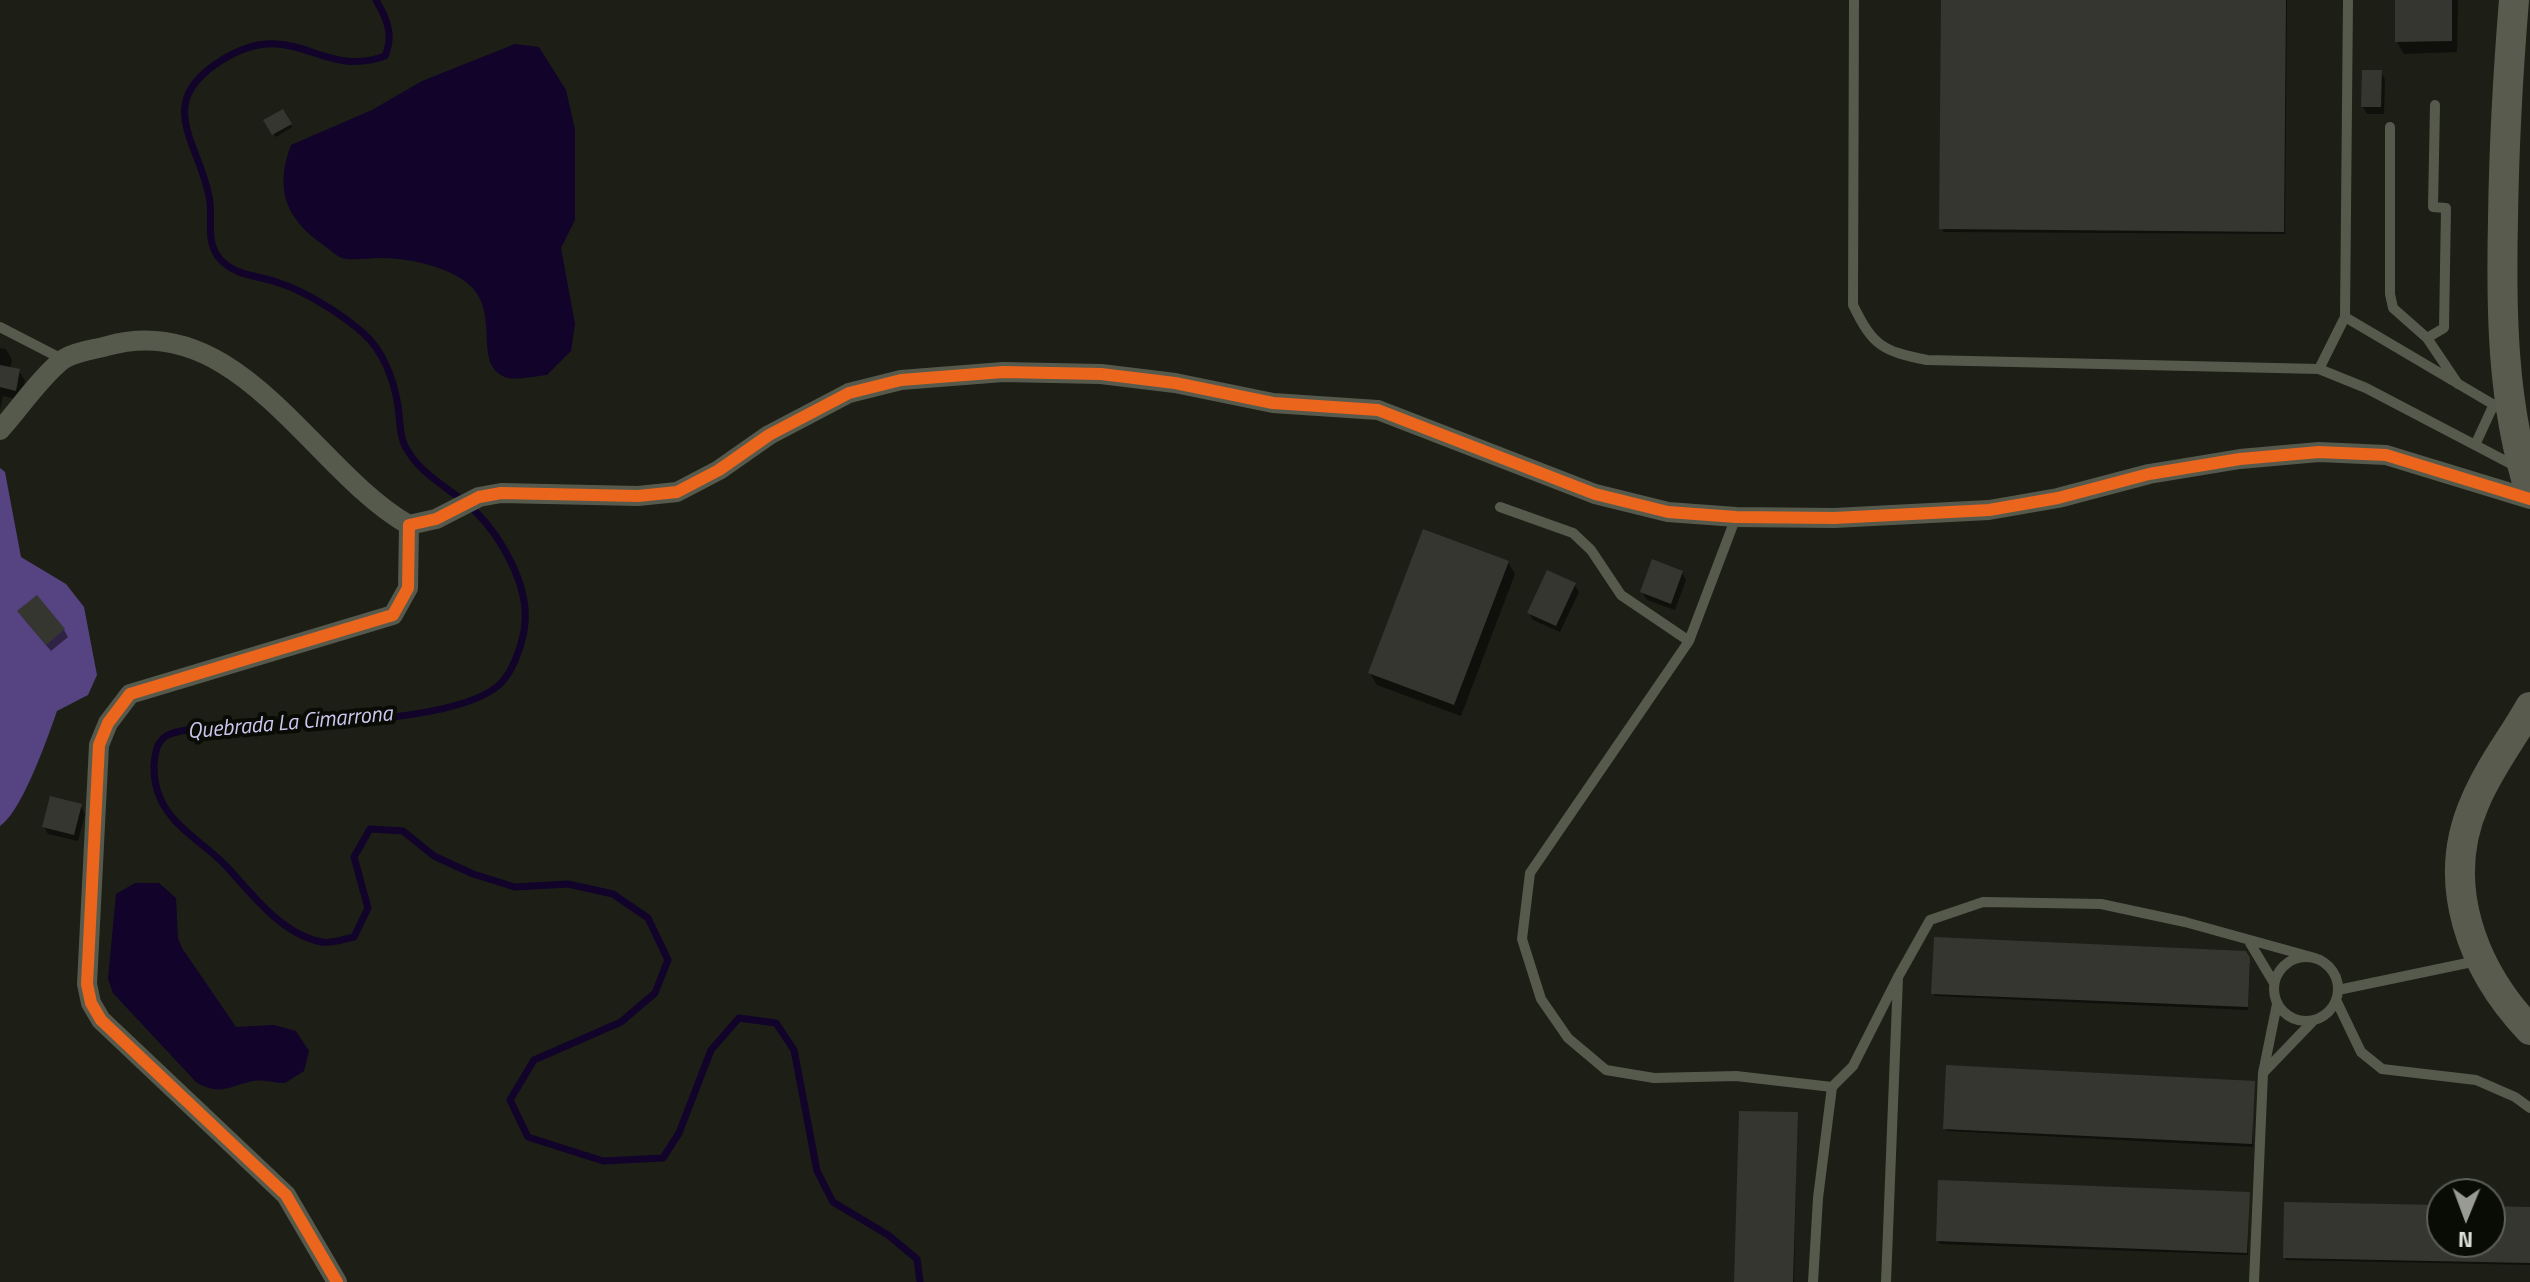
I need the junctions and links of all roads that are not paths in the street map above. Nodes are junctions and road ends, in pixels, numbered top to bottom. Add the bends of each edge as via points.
1 (1854, 0) edge
2 (2348, 0) edge
3 (2514, 0) edge
4 (2435, 105) dead end
5 (2390, 127) dead end
6 (2345, 317) junction
7 (0, 327) edge
8 (2427, 338) junction
9 (63, 359) junction
10 (2319, 369) junction
11 (2458, 384) junction
12 (2502, 410) junction
13 (0, 430) edge
14 (2476, 443) junction
15 (2528, 487) edge
16 (1500, 507) dead end
17 (1736, 517) junction
18 (409, 525) junction
19 (1689, 641) junction
20 (2530, 707) edge
21 (2250, 943) junction
22 (2315, 958) junction
23 (2479, 960) junction
24 (1898, 977) junction
25 (2274, 983) junction
26 (2337, 995) junction
27 (2277, 1004) junction
28 (2314, 1020) junction
29 (2530, 1030) edge
30 (2263, 1073) junction
31 (1832, 1087) junction
32 (2530, 1108) edge
33 (337, 1282) edge
34 (1813, 1282) edge
35 (1886, 1282) edge
36 (2254, 1282) edge

1 - 10 lane via 1853,305 1869,338 1892,353 1927,360
2 - 6 lane
3 - 12 main road via 2506,94
4 - 8 lane via 2433,207 2446,208 2444,328
5 - 8 lane via 2390,294 2393,308
6 - 10 lane
6 - 11 lane
7 - 9 lane
8 - 11 lane
9 - 13 street
9 - 18 street via 133,341 198,349 292,419 387,512
10 - 14 lane
11 - 12 lane
12 - 14 lane
12 - 15 main road
14 - 15 lane
15 - 17 street via 2386,455 2333,452 2240,459 2149,474 1989,510
16 - 19 lane via 1573,533 1621,595
17 - 18 street via 1668,512 1595,494 1378,410 1273,403 1139,378 1017,372 901,380 849,393 677,492 479,497 436,519
17 - 19 lane
18 - 33 street via 408,588 393,615 130,694 99,745 87,984 91,1003 101,1020 286,1195
19 - 31 lane via 1530,873 1522,939 1541,999 1568,1038 1606,1070 1654,1078 1736,1076
20 - 23 main road via 2475,802 2465,831 2458,875
21 - 22 lane
21 - 24 lane via 2101,904 1983,902 1930,920
21 - 25 lane
22 - 25 lane via 2284,964
22 - 26 lane via 2332,970
23 - 26 lane
23 - 29 main road via 2505,1004
24 - 31 lane via 1853,1066
24 - 35 lane
25 - 27 lane
26 - 28 lane via 2331,1009
26 - 32 lane via 2361,1052 2382,1069 2476,1080
27 - 28 lane via 2293,1019
27 - 30 lane
28 - 30 lane
30 - 36 lane
31 - 34 lane

